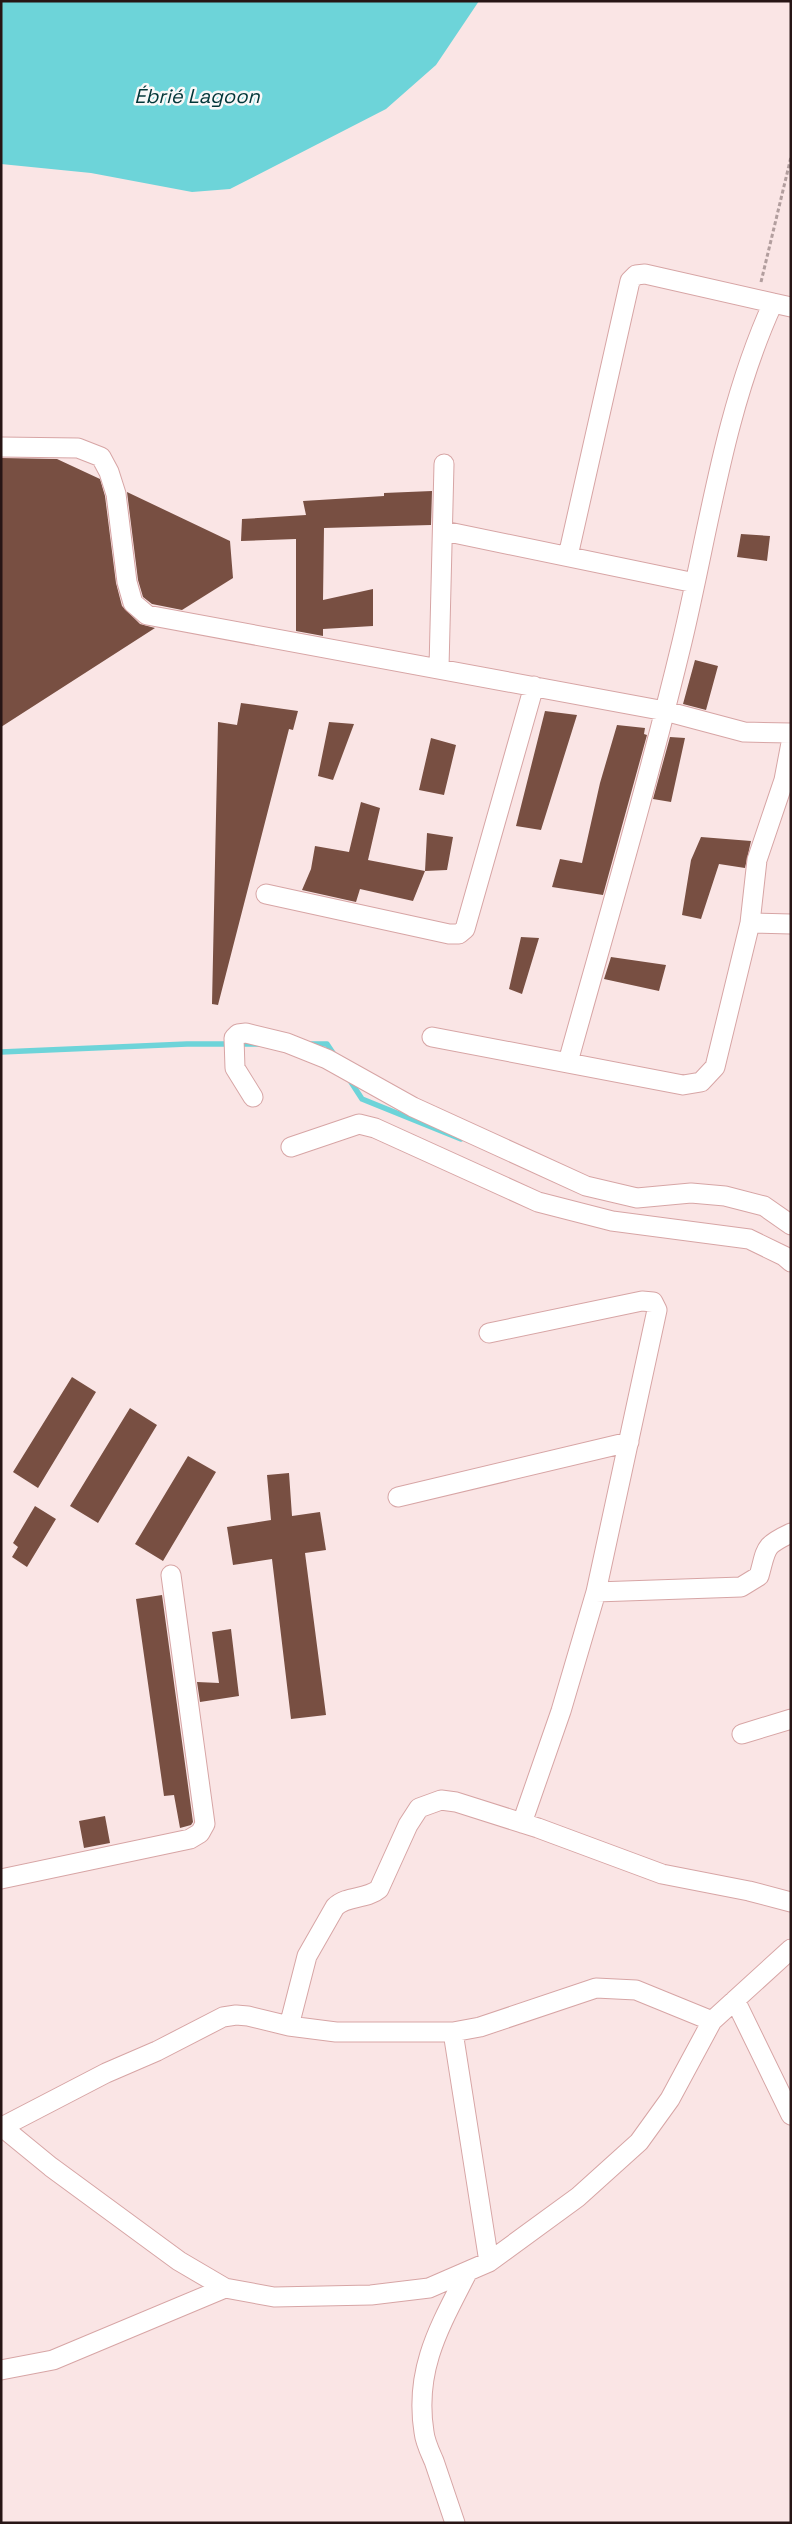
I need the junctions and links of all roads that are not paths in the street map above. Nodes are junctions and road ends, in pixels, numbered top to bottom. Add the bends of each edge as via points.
1 (773, 303) edge
2 (1, 447) edge
3 (444, 464) dead end
4 (444, 531) junction
5 (568, 556) junction
6 (695, 582) junction
7 (439, 668) junction
8 (534, 686) junction
9 (665, 711) junction
10 (791, 733) edge
11 (791, 743) edge
12 (266, 894) dead end
13 (750, 923) junction
14 (791, 924) edge
15 (432, 1037) dead end
16 (568, 1062) junction
17 (252, 1097) dead end
18 (291, 1147) dead end
19 (791, 1225) edge
20 (791, 1262) edge
21 (489, 1333) dead end
22 (629, 1442) junction
23 (398, 1497) dead end
24 (791, 1532) edge
25 (171, 1575) dead end
26 (596, 1592) junction
27 (791, 1718) edge
28 (742, 1734) dead end
29 (522, 1823) junction
30 (1, 1879) edge
31 (791, 1902) edge
32 (791, 1949) edge
33 (735, 2000) junction
34 (712, 2021) junction
35 (289, 2026) junction
36 (453, 2032) junction
37 (791, 2115) edge
38 (2, 2127) edge
39 (489, 2262) junction
40 (467, 2273) junction
41 (225, 2288) junction
42 (1, 2370) edge
43 (455, 2523) edge

1 - 5 street via 645,274 636,275 630,281
1 - 6 street via 736,404
2 - 7 street via 78,448 101,458 116,494 127,582 133,603 147,615
3 - 4 street
4 - 5 street
4 - 7 street
5 - 6 street
6 - 9 street
7 - 8 street
8 - 9 street
8 - 12 street via 465,929 459,934
9 - 10 street via 744,732
9 - 16 street
11 - 13 street via 784,780 757,860
13 - 14 street
13 - 16 street via 715,1067 701,1082 683,1085
15 - 16 street
17 - 19 street via 235,1068 234,1038 238,1034 287,1043 328,1060 413,1107 586,1186 637,1198 691,1194 725,1196 764,1206
18 - 20 street via 359,1124 375,1128 538,1202 612,1221 749,1239
21 - 22 street via 642,1301 653,1302 657,1310
22 - 23 street
22 - 26 street
24 - 26 street via 772,1541 765,1550 759,1576 741,1587
25 - 30 street via 205,1824 200,1834 190,1839
26 - 29 street via 562,1710
27 - 28 street
29 - 31 street via 662,1874
29 - 35 street via 449,1801 429,1803 419,1808 379,1889 373,1894 340,1902 335,1907 307,1956
32 - 33 street
33 - 34 street
33 - 37 street
34 - 36 street via 636,1990 596,1988 489,2024
34 - 39 street via 670,2099 639,2142 578,2197
35 - 36 street via 336,2032
35 - 38 street via 236,2014 223,2017
36 - 39 street
38 - 41 street via 179,2261
39 - 40 street
40 - 41 street via 429,2288 371,2296 274,2297
40 - 43 street via 437,2330 424,2375 422,2400 424,2433
41 - 42 street via 53,2360

